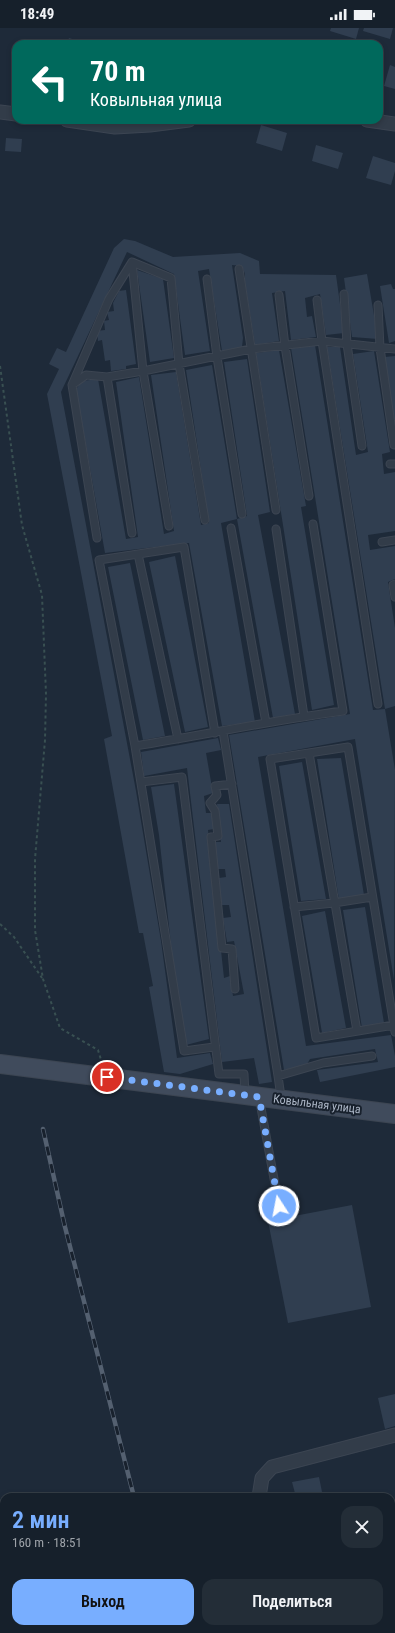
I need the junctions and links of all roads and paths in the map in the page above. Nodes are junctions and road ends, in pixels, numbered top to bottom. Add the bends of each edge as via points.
1 (0, 112) edge
2 (12, 114) edge
3 (383, 122) edge
4 (99, 124) edge
5 (158, 124) edge
6 (395, 124) edge
7 (132, 262) junction
8 (239, 269) dead end
9 (207, 279) dead end
10 (344, 294) dead end
11 (279, 295) dead end
12 (317, 300) dead end
13 (378, 304) dead end
14 (322, 341) junction
15 (347, 344) junction
16 (285, 346) junction
17 (380, 348) junction
18 (252, 349) junction
19 (395, 349) edge
20 (217, 357) junction
21 (179, 364) junction
22 (0, 366) edge
23 (143, 371) junction
24 (107, 377) junction
25 (72, 385) junction
26 (394, 444) edge
27 (362, 446) dead end
28 (309, 496) dead end
29 (276, 510) dead end
30 (242, 514) dead end
31 (205, 520) dead end
32 (313, 524) dead end
33 (169, 526) dead end
34 (231, 528) dead end
35 (276, 529) dead end
36 (132, 533) dead end
37 (97, 538) dead end
38 (395, 540) edge
39 (382, 542) dead end
40 (138, 554) junction
41 (395, 584) edge
42 (395, 597) edge
43 (378, 704) dead end
44 (304, 716) junction
45 (266, 723) junction
46 (223, 731) junction
47 (215, 732) junction
48 (178, 739) junction
49 (135, 746) junction
50 (309, 753) junction
51 (141, 782) junction
52 (232, 784) junction
53 (372, 897) junction
54 (334, 903) junction
55 (294, 907) junction
56 (0, 924) edge
57 (43, 979) junction
58 (235, 989) dead end
59 (394, 1029) edge
60 (357, 1031) junction
61 (214, 1047) junction
62 (372, 1056) dead end
63 (0, 1064) edge
64 (278, 1076) junction
65 (107, 1077) junction
66 (252, 1096) junction
67 (279, 1099) junction
68 (395, 1114) edge
69 (279, 1206) dead end
70 (395, 1435) edge
71 (260, 1493) edge

1 - 2 street
3 - 6 street
4 - 5 street
7 - 21 lane via 171,278
7 - 23 lane
7 - 25 lane via 109,300
8 - 18 lane
9 - 20 lane
10 - 15 lane
11 - 16 lane
12 - 14 lane
13 - 17 lane
14 - 15 lane
14 - 16 lane
14 - 43 lane
15 - 17 lane
15 - 27 lane
16 - 18 lane
16 - 28 lane
17 - 19 lane
17 - 26 lane
18 - 20 lane
18 - 29 lane
20 - 21 lane
20 - 30 lane
21 - 23 lane
21 - 31 lane
22 - 57 path via 22,525 42,595 46,694 45,740 35,859 35,930
23 - 24 lane
23 - 33 lane
24 - 25 lane via 86,375
24 - 36 lane
25 - 37 lane
32 - 44 lane via 343,711
34 - 45 lane
35 - 44 lane
38 - 39 lane
40 - 47 lane via 184,548
40 - 48 lane
40 - 49 lane via 99,560
41 - 42 lane
44 - 45 lane
45 - 46 lane
46 - 47 lane
46 - 52 lane
47 - 48 lane
48 - 49 lane
49 - 51 lane
50 - 53 lane via 348,747
50 - 54 lane
50 - 55 lane via 270,759
51 - 61 lane via 184,1051
51 - 61 lane via 182,777
52 - 58 lane via 215,786 217,795 210,803 215,811 218,836 211,837 222,948 232,948
52 - 64 lane
53 - 54 lane
53 - 59 lane
54 - 55 lane
54 - 60 lane
55 - 60 lane via 316,1038
56 - 57 path via 14,937
57 - 65 path via 60,1028 98,1050
59 - 60 lane
61 - 66 lane via 219,1074 244,1074
62 - 64 lane via 323,1063
63 - 65 main road, Ковыльная улица
64 - 67 lane
65 - 66 main road, Ковыльная улица
66 - 67 main road, Ковыльная улица
66 - 69 lane
67 - 68 main road, Ковыльная улица
70 - 71 street via 272,1467 262,1478

